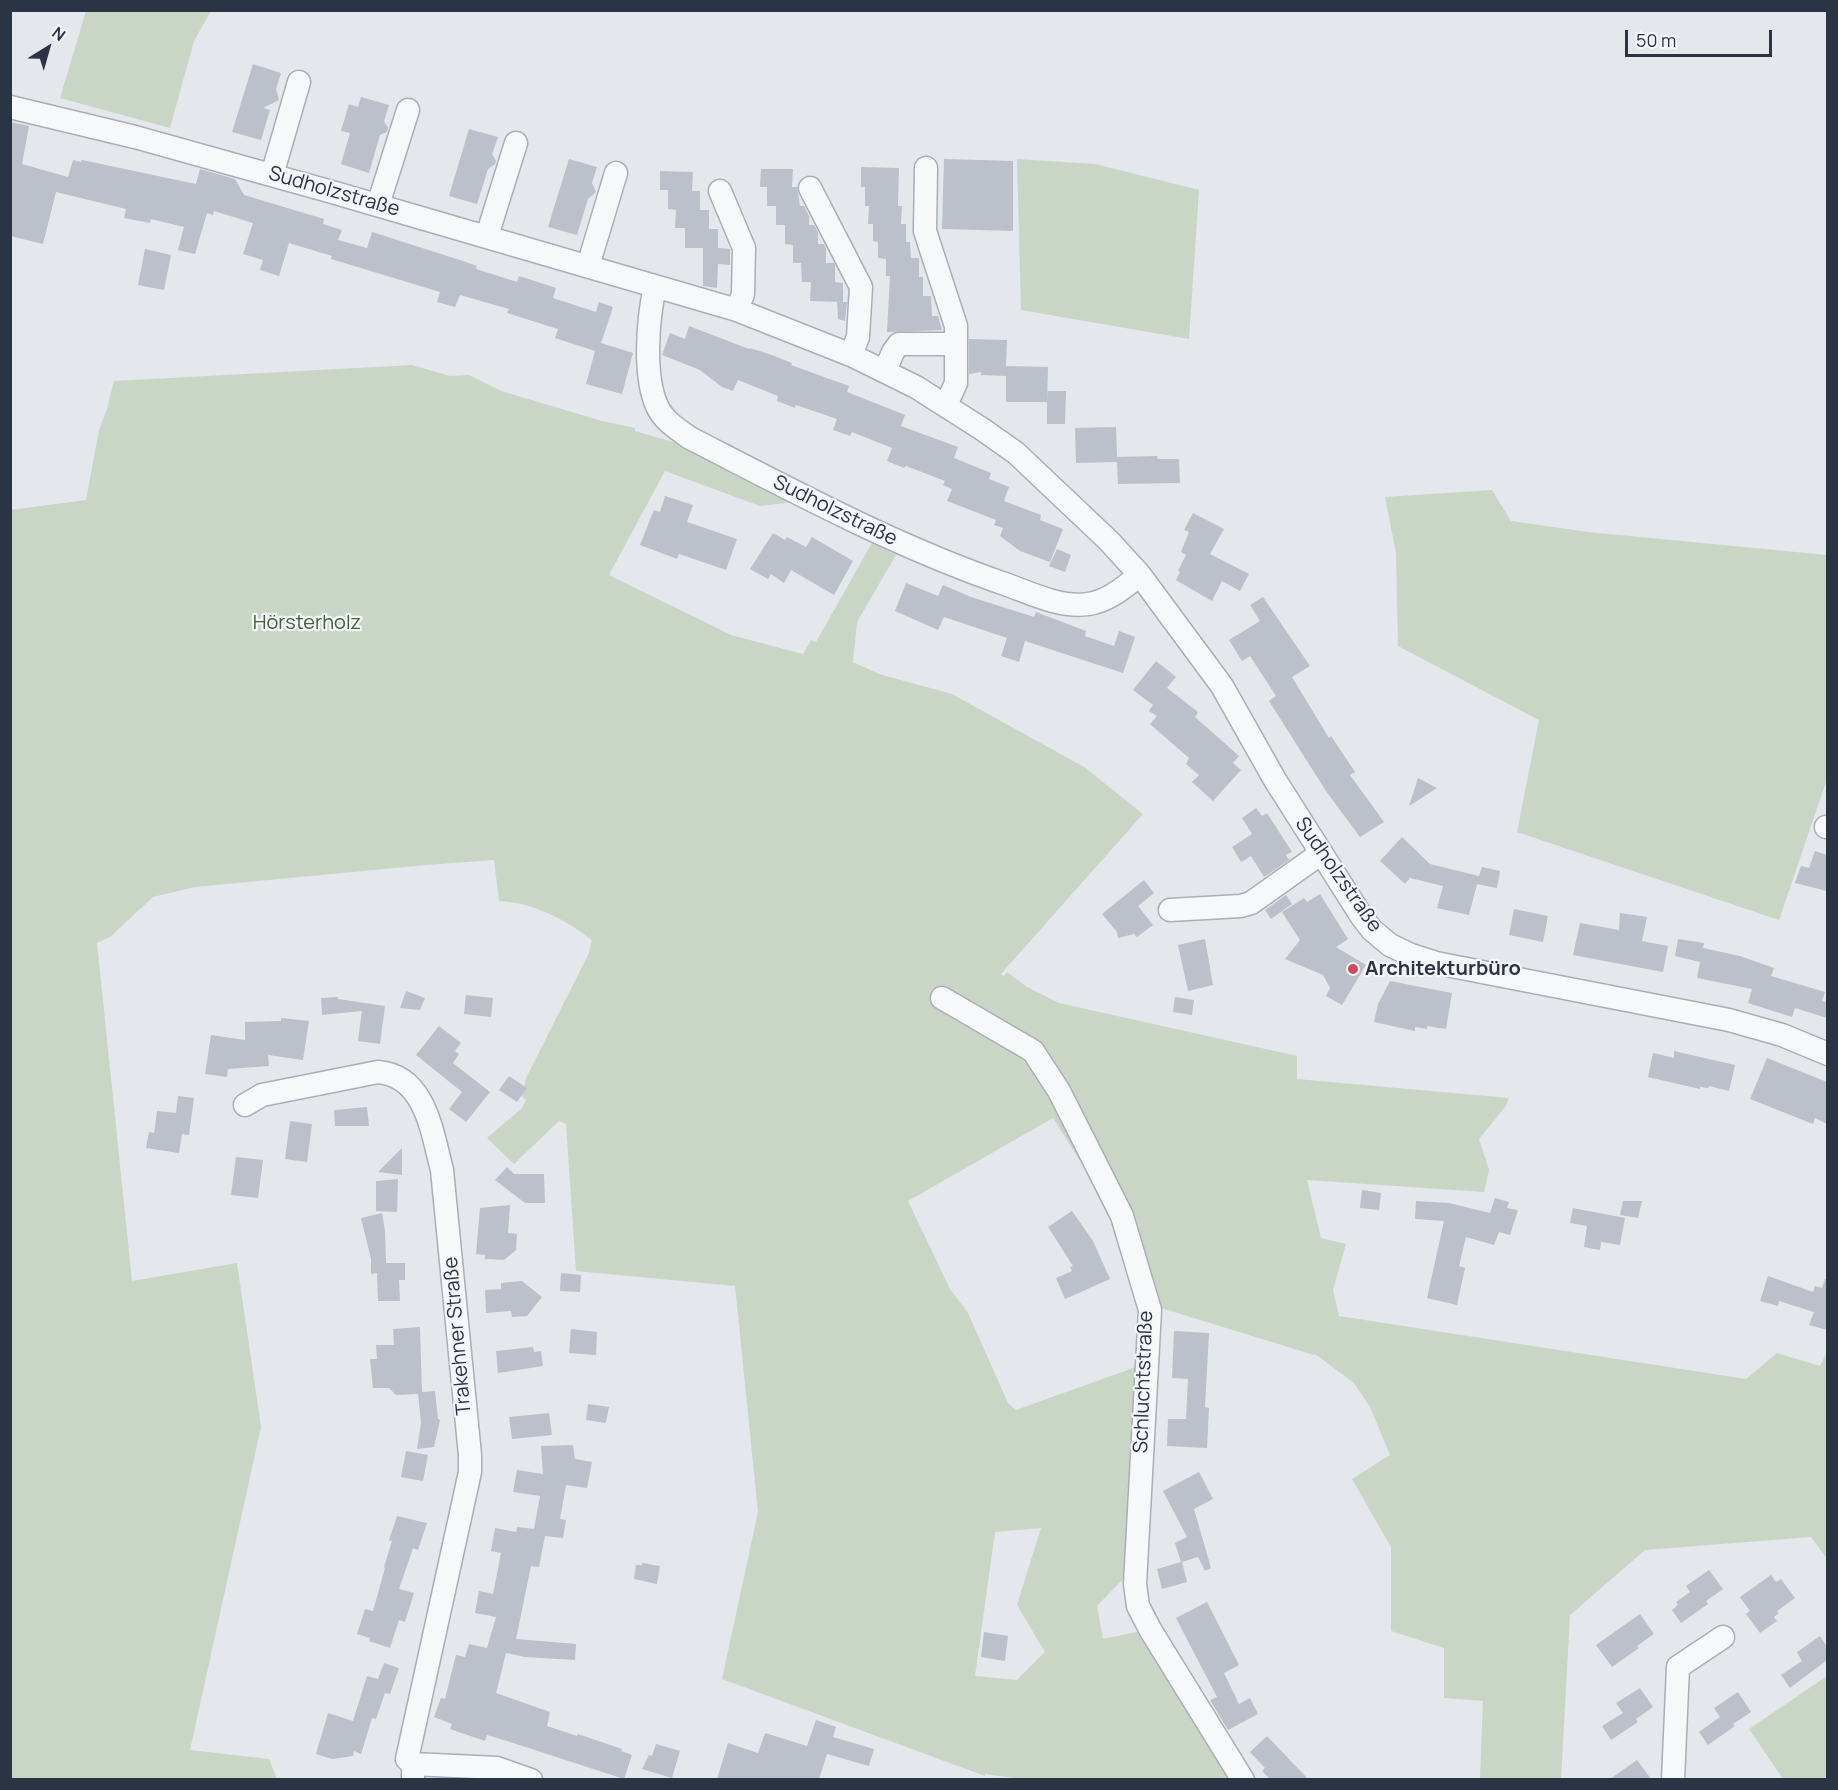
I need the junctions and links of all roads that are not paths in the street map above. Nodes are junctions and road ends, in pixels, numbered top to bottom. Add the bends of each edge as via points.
1 (299, 81) dead end
2 (10, 106) edge
3 (408, 110) dead end
4 (516, 143) dead end
5 (926, 168) dead end
6 (616, 173) dead end
7 (272, 175) junction
8 (810, 188) dead end
9 (720, 191) dead end
10 (378, 205) junction
11 (488, 236) junction
12 (588, 267) junction
13 (656, 286) junction
14 (737, 310) junction
15 (956, 344) junction
16 (851, 355) junction
17 (885, 371) junction
18 (946, 405) junction
19 (1140, 575) junction
20 (1320, 854) junction
21 (1170, 909) dead end
22 (942, 998) dead end
23 (1827, 1054) edge
24 (245, 1105) dead end
25 (1723, 1637) dead end
26 (411, 1768) edge
27 (531, 1779) edge
28 (1243, 1779) edge
29 (1673, 1779) edge

1 - 7 street
2 - 7 street, Sudholzstraße
3 - 10 street
4 - 11 street
5 - 15 street via 925,231 956,326
6 - 12 street
7 - 10 street, Sudholzstraße
8 - 16 street via 861,286 858,337
9 - 14 street via 744,248 743,294
10 - 11 street, Sudholzstraße
11 - 12 street, Sudholzstraße
12 - 13 street, Sudholzstraße
13 - 14 street, Sudholzstraße
13 - 19 street, Sudholzstraße via 649,330 650,382 657,407 669,423 690,438 875,532 1063,603 1088,604 1104,599
14 - 16 street, Sudholzstraße
15 - 17 street via 899,344
15 - 18 street via 956,383
16 - 17 street, Sudholzstraße
17 - 18 street, Sudholzstraße
18 - 19 street, Sudholzstraße via 1016,453 1078,509
19 - 20 street, Sudholzstraße via 1222,686
20 - 21 street via 1251,903
20 - 23 street, Sudholzstraße via 1372,930 1411,956 1729,1020 1782,1035
22 - 28 street, Schluchtstraße via 1033,1051 1059,1091 1122,1216 1150,1310 1135,1584 1138,1606
24 - 26 street, Trakehner Straße via 262,1095 387,1073 404,1082 418,1097 442,1170 470,1472
25 - 29 street via 1678,1667
26 - 27 street via 497,1768

